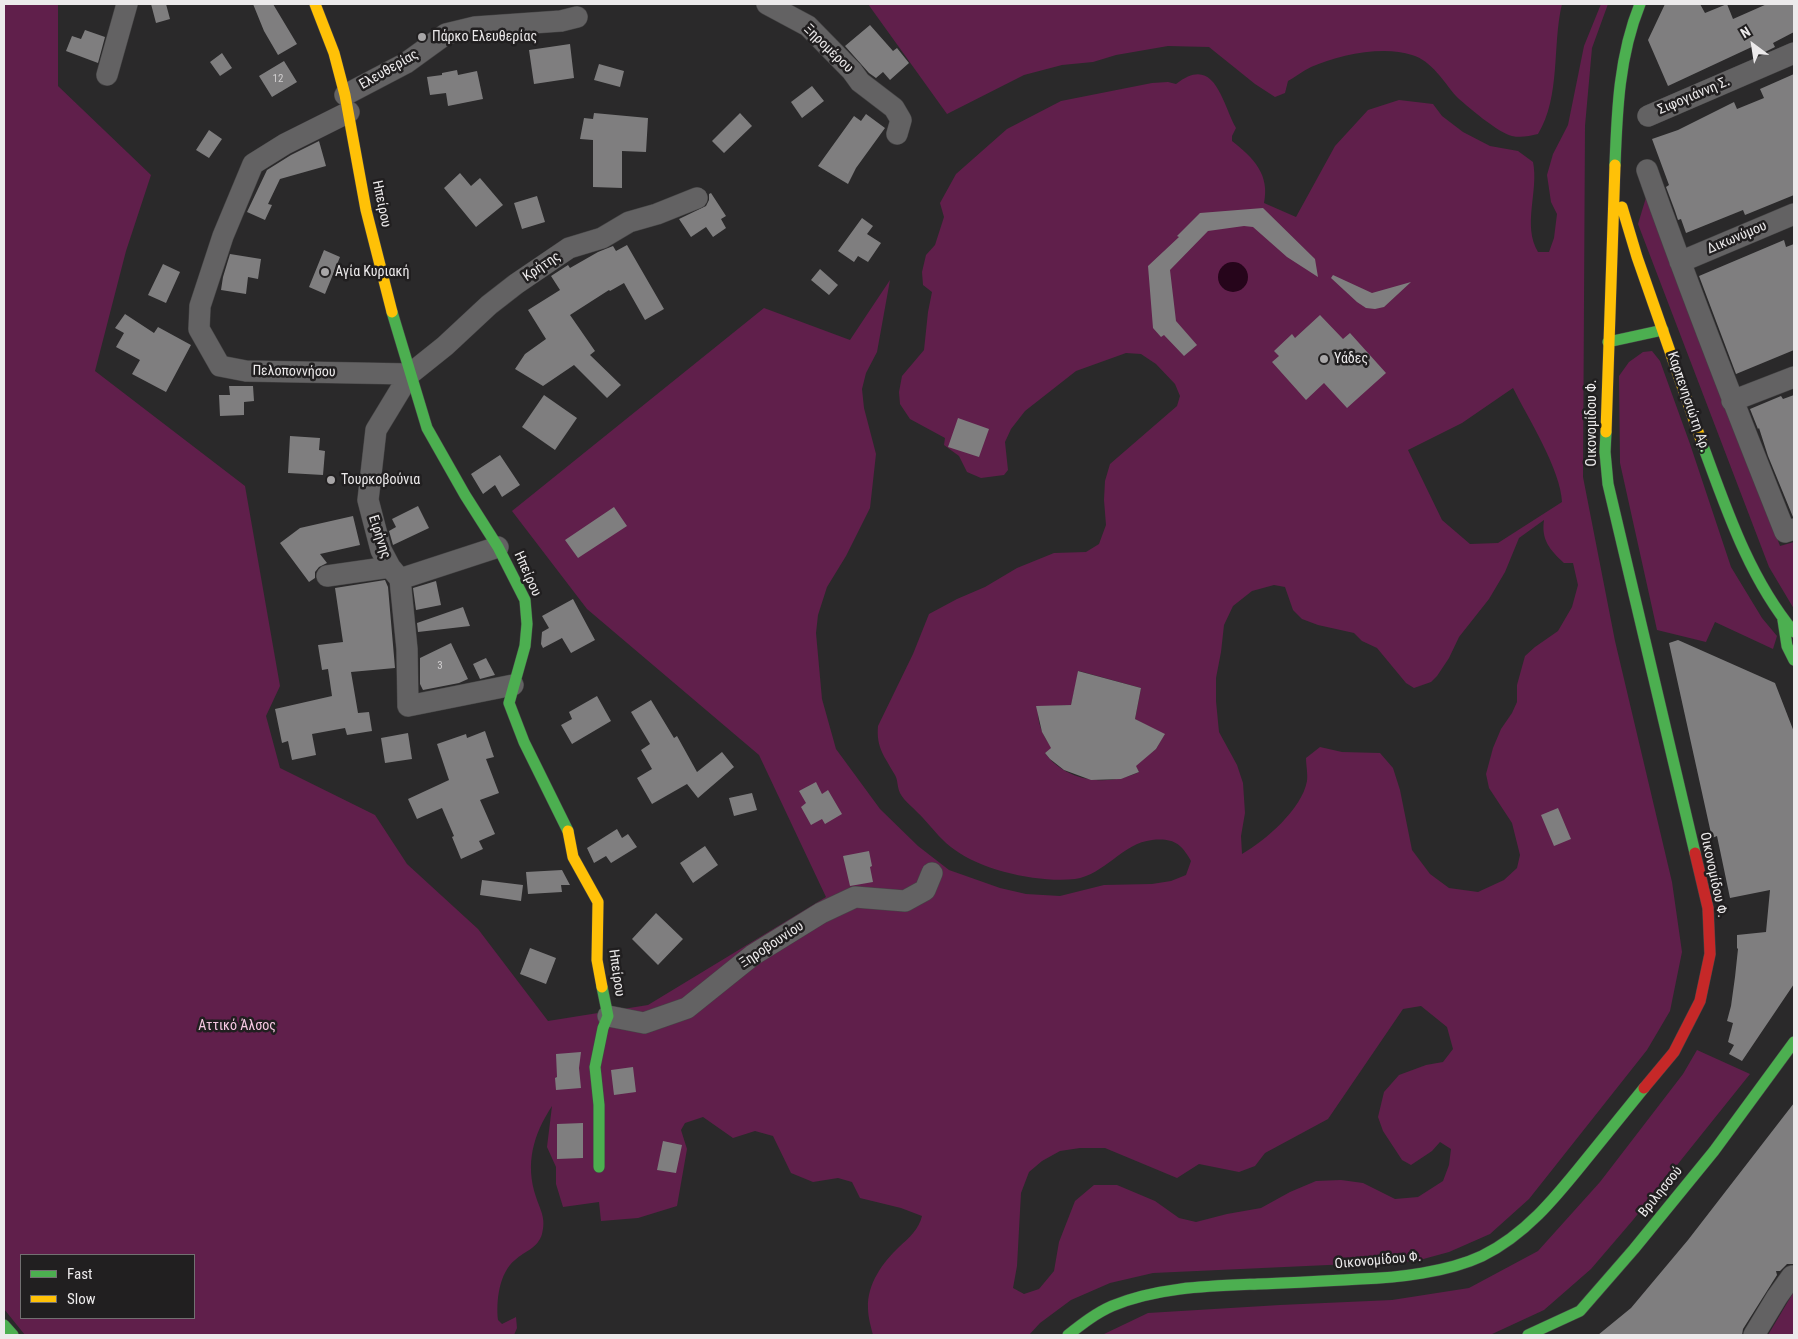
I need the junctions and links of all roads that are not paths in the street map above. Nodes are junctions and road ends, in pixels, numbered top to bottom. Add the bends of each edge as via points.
1 (127, 4) edge
2 (315, 4) edge
3 (768, 4) edge
4 (1640, 4) edge
5 (577, 17) dead end
6 (1794, 53) edge
7 (107, 75) dead end
8 (347, 103) junction
9 (1648, 116) dead end
10 (897, 134) dead end
11 (1647, 170) dead end
12 (1614, 176) junction
13 (697, 198) dead end
14 (1794, 214) edge
15 (1680, 262) junction
16 (1663, 330) junction
17 (1608, 342) junction
18 (410, 374) junction
19 (1794, 377) edge
20 (1732, 401) junction
21 (1790, 530) edge
22 (498, 547) junction
23 (395, 573) junction
24 (326, 576) dead end
25 (1783, 620) junction
26 (1794, 632) edge
27 (1794, 660) edge
28 (513, 686) junction
29 (932, 873) dead end
30 (608, 1016) junction
31 (1794, 1042) edge
32 (599, 1167) dead end
33 (1792, 1276) dead end
34 (4, 1324) edge
35 (13, 1335) edge
36 (1068, 1335) edge
37 (1528, 1335) edge
38 (1754, 1335) edge

1 - 7 street
2 - 8 street, Ηπείρου via 334,53
3 - 10 street, Ξηρομέρου via 808,26 860,82 894,108 901,120
4 - 12 street, Οικονομίδου Φ. via 1626,42 1619,79
5 - 8 street, Ελευθερίας via 561,21 475,26 446,34
6 - 9 street, Σιφογιάννη Σ.
8 - 18 street, Ηπείρου via 366,210
8 - 18 street, Πελοποννήσου via 253,164 223,236 200,306 199,330 220,366 228,368
11 - 15 street
12 - 16 street, Καρπενησιώτη Αρ. via 1629,237
12 - 17 street, Οικονομίδου Φ.
13 - 18 street, Κρήτης via 629,222 602,238 569,248 488,305
14 - 15 street, Δικωνύμου
15 - 20 street
16 - 17 street
16 - 25 street, Καρπενησιώτη Αρ. via 1716,482 1743,548
17 - 36 street, Οικονομίδου Φ. via 1605,452 1608,484 1708,908 1710,954 1700,1001 1674,1052 1534,1220 1482,1256 1456,1265 1388,1278 1185,1288 1149,1293 1096,1315
18 - 22 street, Ηπείρου via 427,428
18 - 23 street, Ειρήνης via 376,430 368,500 382,550
19 - 20 street
20 - 21 street
22 - 23 street
22 - 28 street, Ηπείρου via 525,600 525,646
23 - 24 street
23 - 28 street, Ειρήνης via 407,649 408,706
25 - 26 street, Καρπενησιώτη Αρ.
25 - 27 street, Καρπενησιώτη Αρ. via 1787,646
28 - 30 street, Ηπείρου via 509,703 524,742 567,827 573,857 598,902 598,960
29 - 30 street, Ξηροβουνίου via 925,890 905,901 855,897 821,913 753,955 687,1008 644,1023
30 - 32 street, Ηπείρου via 595,1068 599,1105
31 - 37 street, Βριλησσού via 1714,1150 1580,1311
33 - 38 street
34 - 35 street

